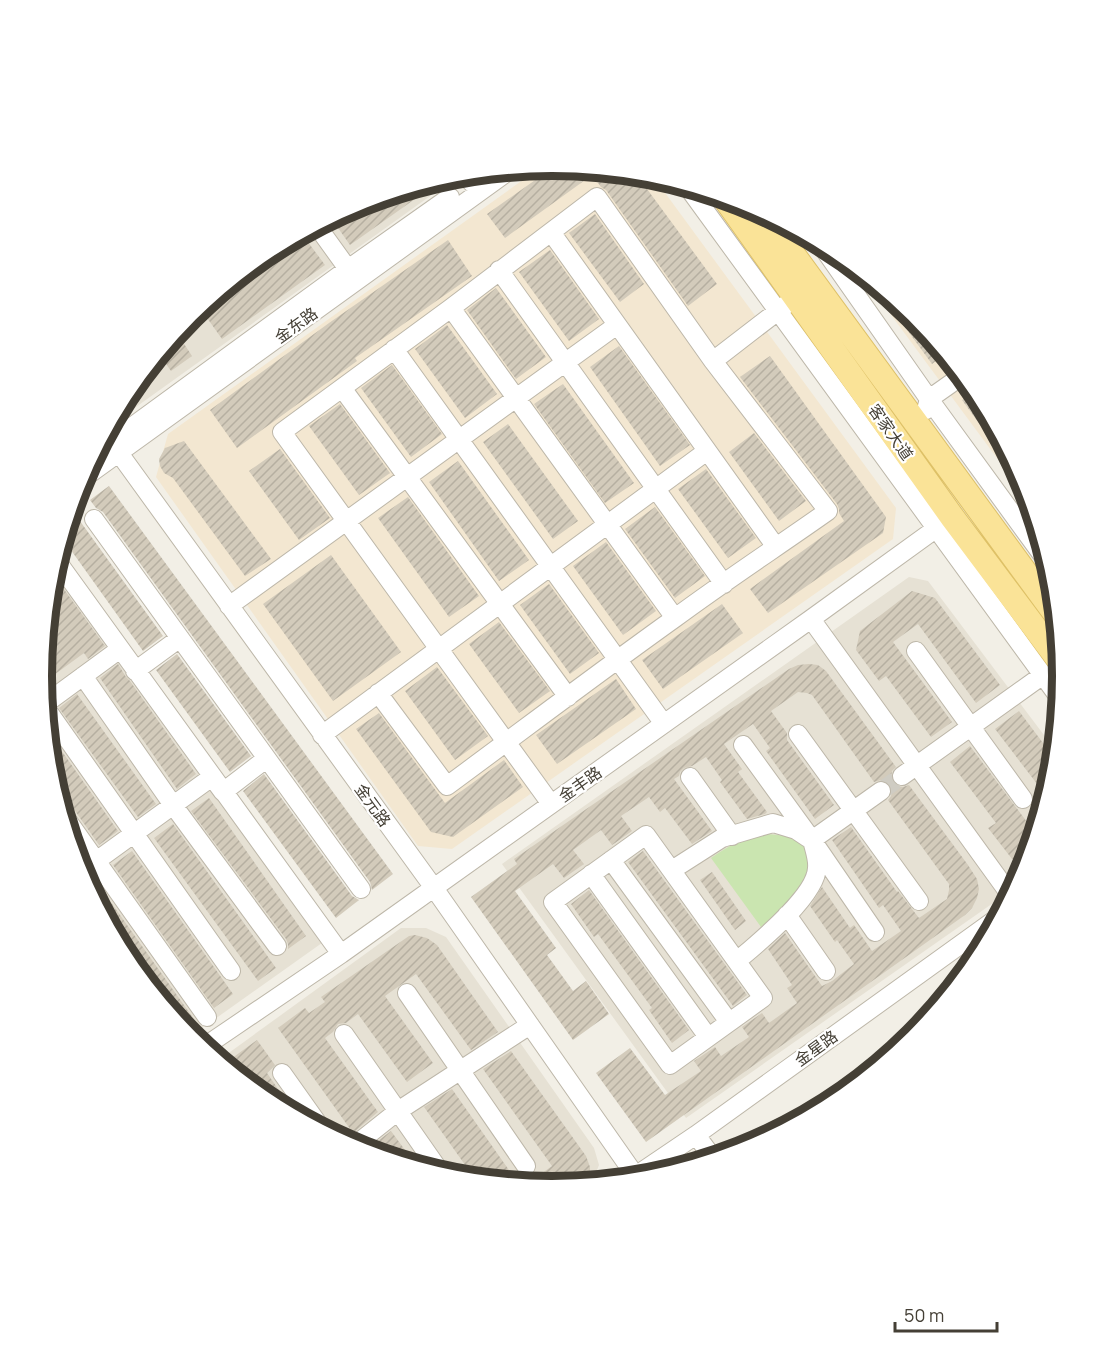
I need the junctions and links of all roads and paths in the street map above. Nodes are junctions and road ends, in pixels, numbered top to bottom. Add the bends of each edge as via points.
1 (497, 179) edge
2 (462, 185) edge
3 (697, 198) edge
4 (731, 210) edge
5 (773, 228) edge
6 (551, 232) junction
7 (322, 233) edge
8 (833, 262) edge
9 (348, 269) junction
10 (499, 270) junction
11 (787, 304) junction
12 (451, 308) junction
13 (617, 325) junction
14 (394, 349) junction
15 (713, 361) junction
16 (566, 362) junction
17 (955, 381) edge
18 (342, 388) junction
19 (516, 398) junction
20 (930, 399) junction
21 (919, 429) junction
22 (460, 439) junction
23 (112, 442) edge
24 (707, 451) junction
25 (407, 477) junction
26 (656, 489) junction
27 (94, 519) dead end
28 (346, 521) junction
29 (945, 523) junction
30 (607, 524) junction
31 (1034, 543) edge
32 (776, 547) junction
33 (551, 566) junction
34 (64, 571) edge
35 (724, 584) junction
36 (1047, 602) edge
37 (500, 604) junction
38 (229, 606) junction
39 (675, 618) junction
40 (812, 619) junction
41 (180, 638) junction
42 (439, 649) junction
43 (120, 650) junction
44 (916, 651) dead end
45 (619, 660) junction
46 (1052, 669) edge
47 (135, 671) junction
48 (83, 676) junction
49 (378, 693) junction
50 (568, 697) junction
51 (53, 699) edge
52 (55, 719) edge
53 (664, 724) junction
54 (971, 727) junction
55 (798, 734) dead end
56 (322, 735) junction
57 (506, 742) junction
58 (743, 745) dead end
59 (266, 759) junction
60 (910, 771) junction
61 (212, 777) junction
62 (690, 777) dead end
63 (881, 791) tunnel mouth
64 (223, 792) junction
65 (1023, 799) dead end
66 (551, 804) junction
67 (173, 805) junction
68 (853, 810) junction
69 (134, 833) junction
70 (732, 836) junction
71 (80, 840) edge
72 (812, 840) junction
73 (611, 860) junction
74 (96, 861) junction
75 (90, 865) edge
76 (672, 870) junction
77 (591, 874) junction
78 (434, 888) junction
79 (1005, 888) edge
80 (361, 889) dead end
81 (919, 901) dead end
82 (787, 915) junction
83 (874, 932) dead end
84 (978, 939) edge
85 (277, 946) dead end
86 (341, 954) junction
87 (737, 961) junction
88 (231, 971) dead end
89 (826, 972) dead end
90 (407, 993) dead end
91 (207, 1017) dead end
92 (729, 1022) junction
93 (530, 1025) junction
94 (344, 1034) dead end
95 (708, 1037) junction
96 (212, 1042) edge
97 (460, 1071) junction
98 (282, 1073) dead end
99 (398, 1111) junction
100 (311, 1114) edge
101 (696, 1135) junction
102 (363, 1139) edge
103 (708, 1151) edge
104 (433, 1161) edge
105 (653, 1165) edge
106 (526, 1166) dead end
107 (629, 1170) edge

1 - 23 street, 金东路
2 - 9 street, 金东路
3 - 11 street
4 - 11 main road, 客家大道
5 - 21 main road, 客家大道
6 - 10 street
6 - 13 street
6 - 15 street via 597,197
7 - 9 street
8 - 20 street
9 - 23 street, 金东路
10 - 12 street
10 - 16 street
11 - 15 street
11 - 29 main road, 客家大道
12 - 14 street
12 - 19 street
13 - 16 street
13 - 24 street
14 - 18 street
14 - 22 street
15 - 32 street via 828,511
16 - 19 street
16 - 26 street
17 - 20 street
18 - 25 street
18 - 28 street via 282,432
19 - 22 street
19 - 30 street
20 - 21 street
20 - 31 street
21 - 36 main road, 客家大道
22 - 25 street
22 - 33 street
23 - 38 street, 金元路
24 - 26 street
24 - 32 street
25 - 28 street
25 - 37 street
26 - 30 street
26 - 35 street
27 - 41 street
28 - 38 street
28 - 42 street
29 - 40 street, 金丰路
29 - 46 main road, 客家大道
30 - 33 street
30 - 39 street
32 - 35 street
33 - 37 street
33 - 45 street
34 - 43 street
35 - 39 street
37 - 42 street
37 - 50 street
38 - 56 street, 金元路
39 - 45 street
40 - 53 street, 金丰路
40 - 60 street
41 - 47 street
41 - 59 street
42 - 49 street
42 - 57 street
43 - 47 street
43 - 48 street
44 - 54 street
45 - 50 street
45 - 53 street
46 - 54 street
47 - 61 street
48 - 51 street
48 - 67 street
49 - 56 street
49 - 57 street via 447,786
50 - 57 street
52 - 69 street
53 - 66 street, 金丰路
54 - 60 street
54 - 65 street
55 - 68 street
56 - 78 street, 金元路
57 - 66 street
58 - 72 street
59 - 64 street
59 - 80 street
60 - 79 street
61 - 64 street
61 - 67 street
62 - 70 street
63 - 68 street
64 - 86 street
66 - 78 street, 金丰路
67 - 69 street
67 - 85 street
68 - 72 street
68 - 81 street
69 - 74 street
69 - 88 street
70 - 72 street via 773,823
70 - 76 street via 722,838
71 - 74 street
72 - 82 street via 817,867 814,883
72 - 83 street
73 - 76 street via 646,835
73 - 77 street
73 - 92 street
74 - 75 street
74 - 91 street
76 - 87 street
77 - 95 street
77 - 95 street via 553,902 670,1065
78 - 86 street, 金丰路
78 - 93 street, 金元路
82 - 87 street
82 - 89 street
84 - 101 street, 金星路
86 - 96 street, 金丰路
87 - 92 street via 763,998
90 - 97 street
92 - 95 street
93 - 97 street
93 - 107 street, 金元路
94 - 99 street
97 - 99 street
97 - 106 street
98 - 100 street
99 - 102 street
99 - 104 street
101 - 103 street
101 - 105 street, 金星路

